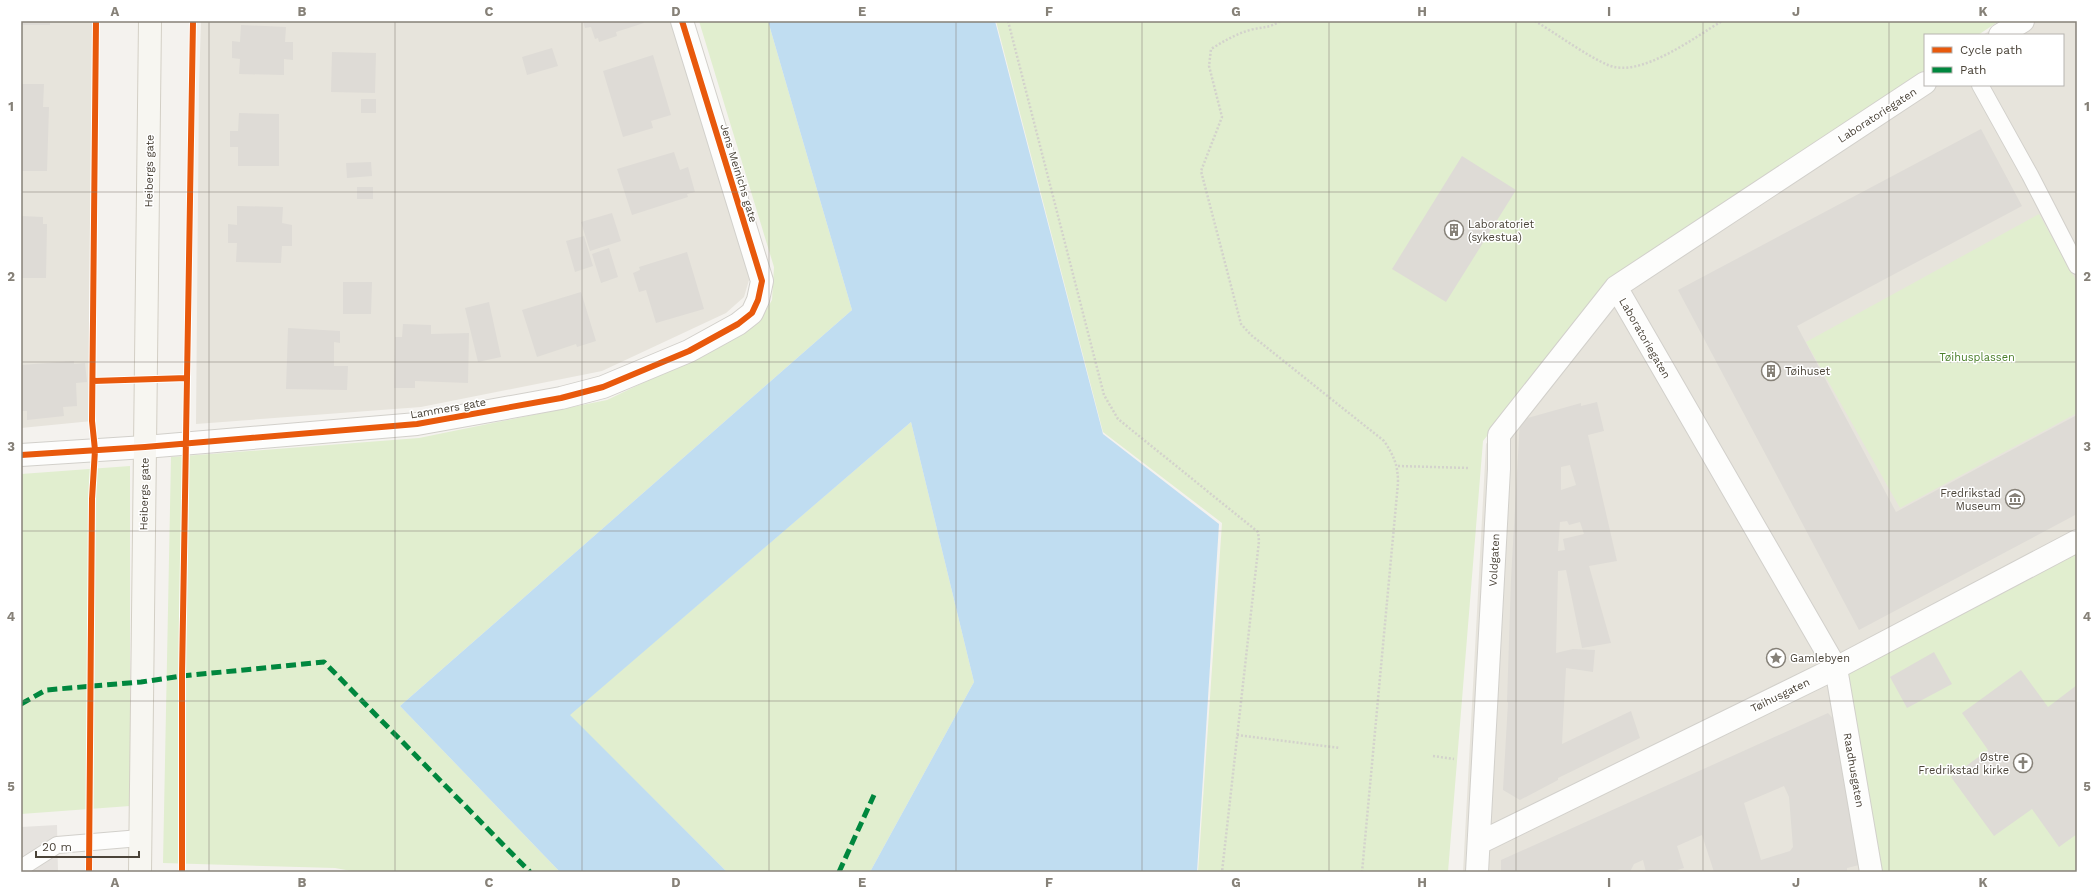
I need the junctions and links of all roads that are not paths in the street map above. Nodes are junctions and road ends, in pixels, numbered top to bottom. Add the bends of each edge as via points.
1 (150, 21) edge
2 (682, 21) edge
3 (2023, 21) edge
4 (2002, 34) edge
5 (1924, 84) edge
6 (1981, 86) edge
7 (2077, 266) edge
8 (1616, 287) junction
9 (738, 324) joint
10 (145, 448) junction
11 (21, 455) edge
12 (2077, 541) edge
13 (1836, 668) junction
14 (140, 838) junction
15 (1479, 843) junction
16 (21, 868) edge
17 (140, 872) edge
18 (1477, 872) edge
19 (1871, 872) edge

1 - 10 street, Heibergs gate
2 - 9 street, Jens Meinichs gate via 762,281 752,313
3 - 4 street
5 - 8 street, Laboratoriegaten
6 - 7 lane
8 - 13 street, Laboratoriegaten
8 - 15 street, Voldgaten via 1499,435
9 - 10 street, Lammers gate via 689,351 603,387 561,398 417,424
10 - 11 street, Lammers gate
10 - 14 street, Heibergs gate
12 - 13 street, Tøihusgaten
13 - 15 street, Tøihusgaten
13 - 19 street, Raadhusgaten
14 - 16 lane via 57,845
14 - 17 street, Heibergs gate
15 - 18 street, Voldgaten

